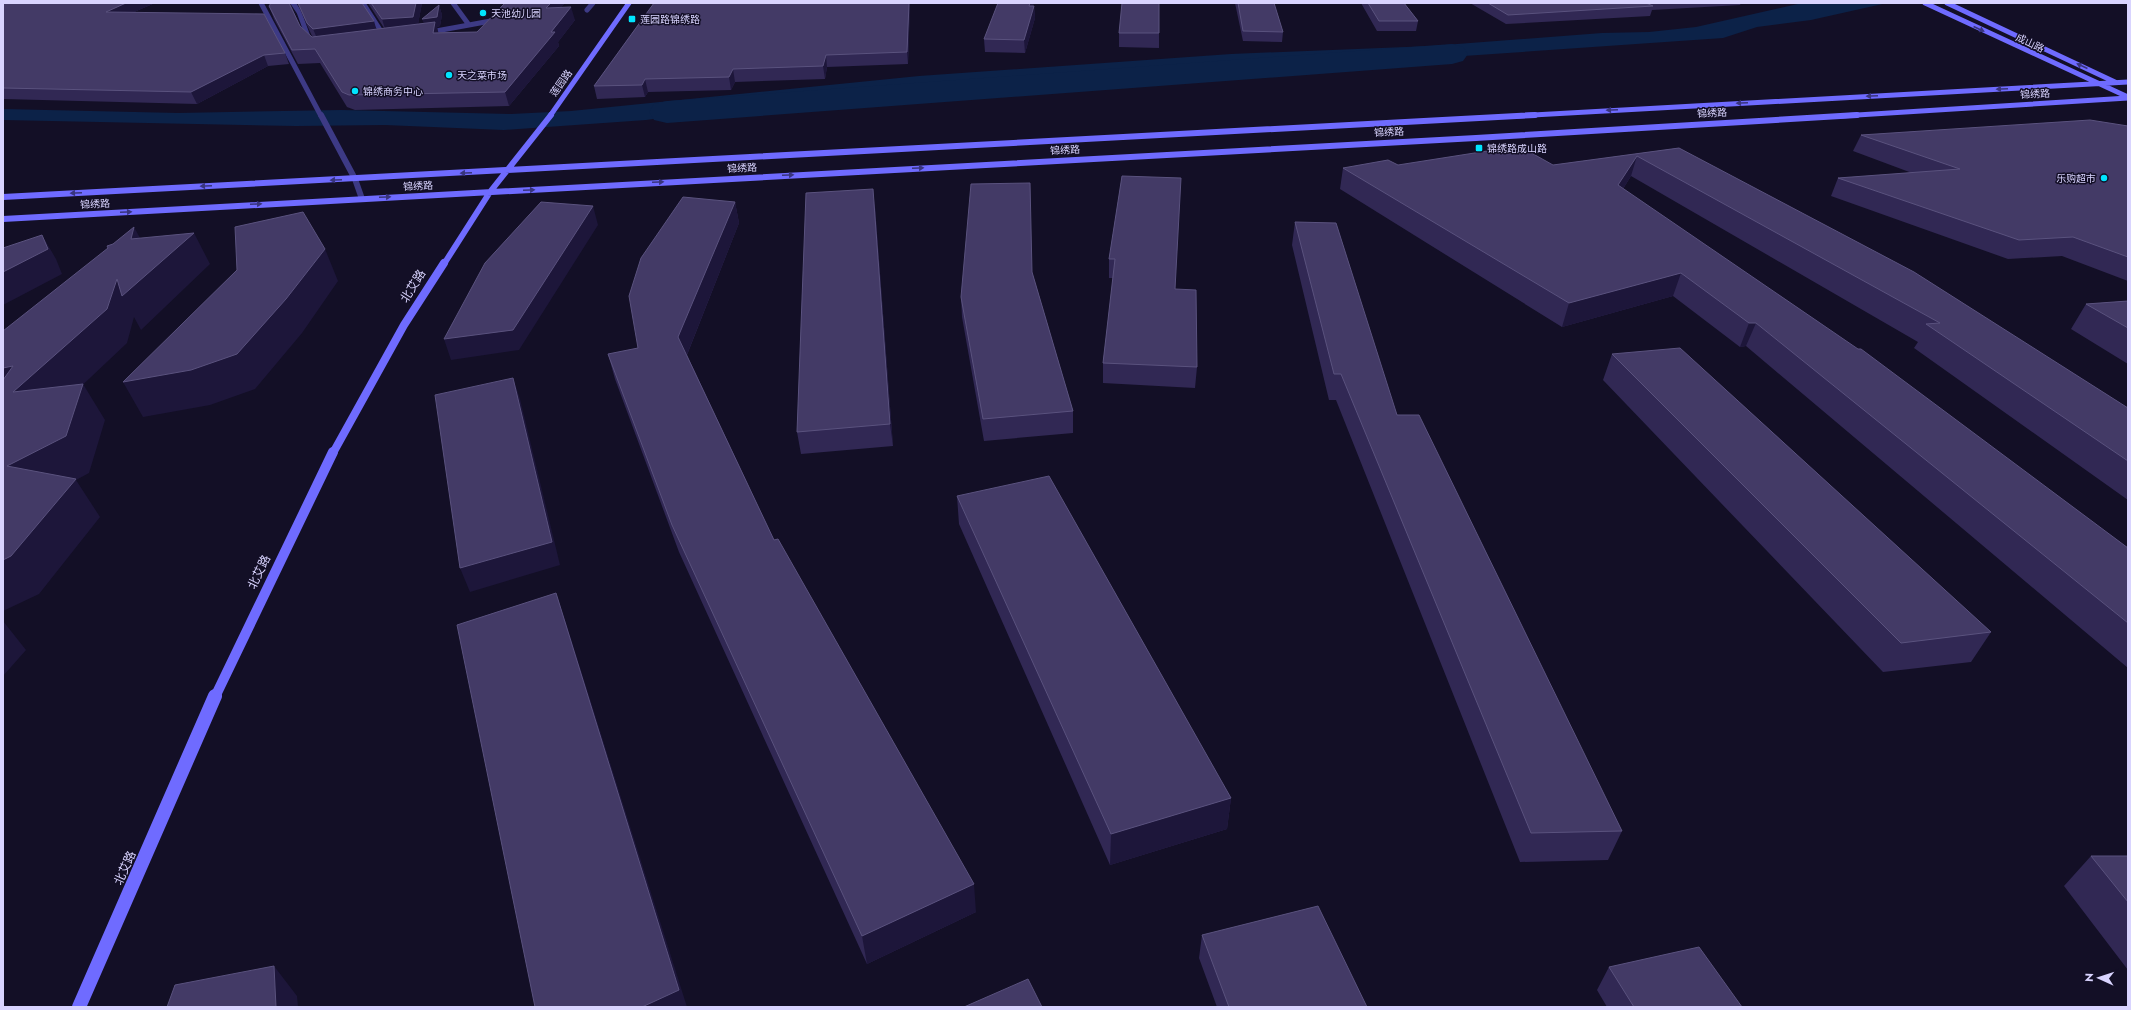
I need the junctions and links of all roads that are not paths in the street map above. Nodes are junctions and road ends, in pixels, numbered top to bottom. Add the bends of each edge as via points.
1 (261, 3) edge
2 (293, 3) edge
3 (363, 3) edge
4 (453, 3) edge
5 (519, 3) edge
6 (593, 3) edge
7 (629, 3) edge
8 (1925, 3) edge
9 (1947, 3) edge
10 (588, 10) dead end
11 (469, 25) junction
12 (419, 34) edge
13 (379, 39) edge
14 (318, 47) edge
15 (2117, 82) junction
16 (2128, 82) edge
17 (2096, 84) junction
18 (2128, 87) edge
19 (2128, 97) edge
20 (505, 171) junction
21 (355, 179) junction
22 (490, 192) junction
23 (3, 197) edge
24 (362, 198) junction
25 (3, 219) edge
26 (79, 1007) edge

1 - 21 street
2 - 14 street via 310,42
3 - 13 street via 384,36 398,36
4 - 11 street
5 - 11 street via 496,20
6 - 10 street
7 - 20 main road, 莲园路 via 540,130
8 -> 17 main road, 成山路
15 -> 9 main road, 成山路
11 - 12 street
15 - 16 main road, 锦绣路
15 - 17 main road, 锦绣路
15 - 18 main road, 成山路
17 - 19 main road, 成山路
17 -> 20 main road, 锦绣路
22 -> 19 main road, 锦绣路 via 1476,138
20 -> 21 main road, 锦绣路
20 - 22 main road, 北艾路
21 -> 23 main road, 锦绣路
21 - 24 street
24 -> 22 main road, 锦绣路
22 - 26 main road, 北艾路 via 404,325 322,473 209,709
25 -> 24 main road, 锦绣路

